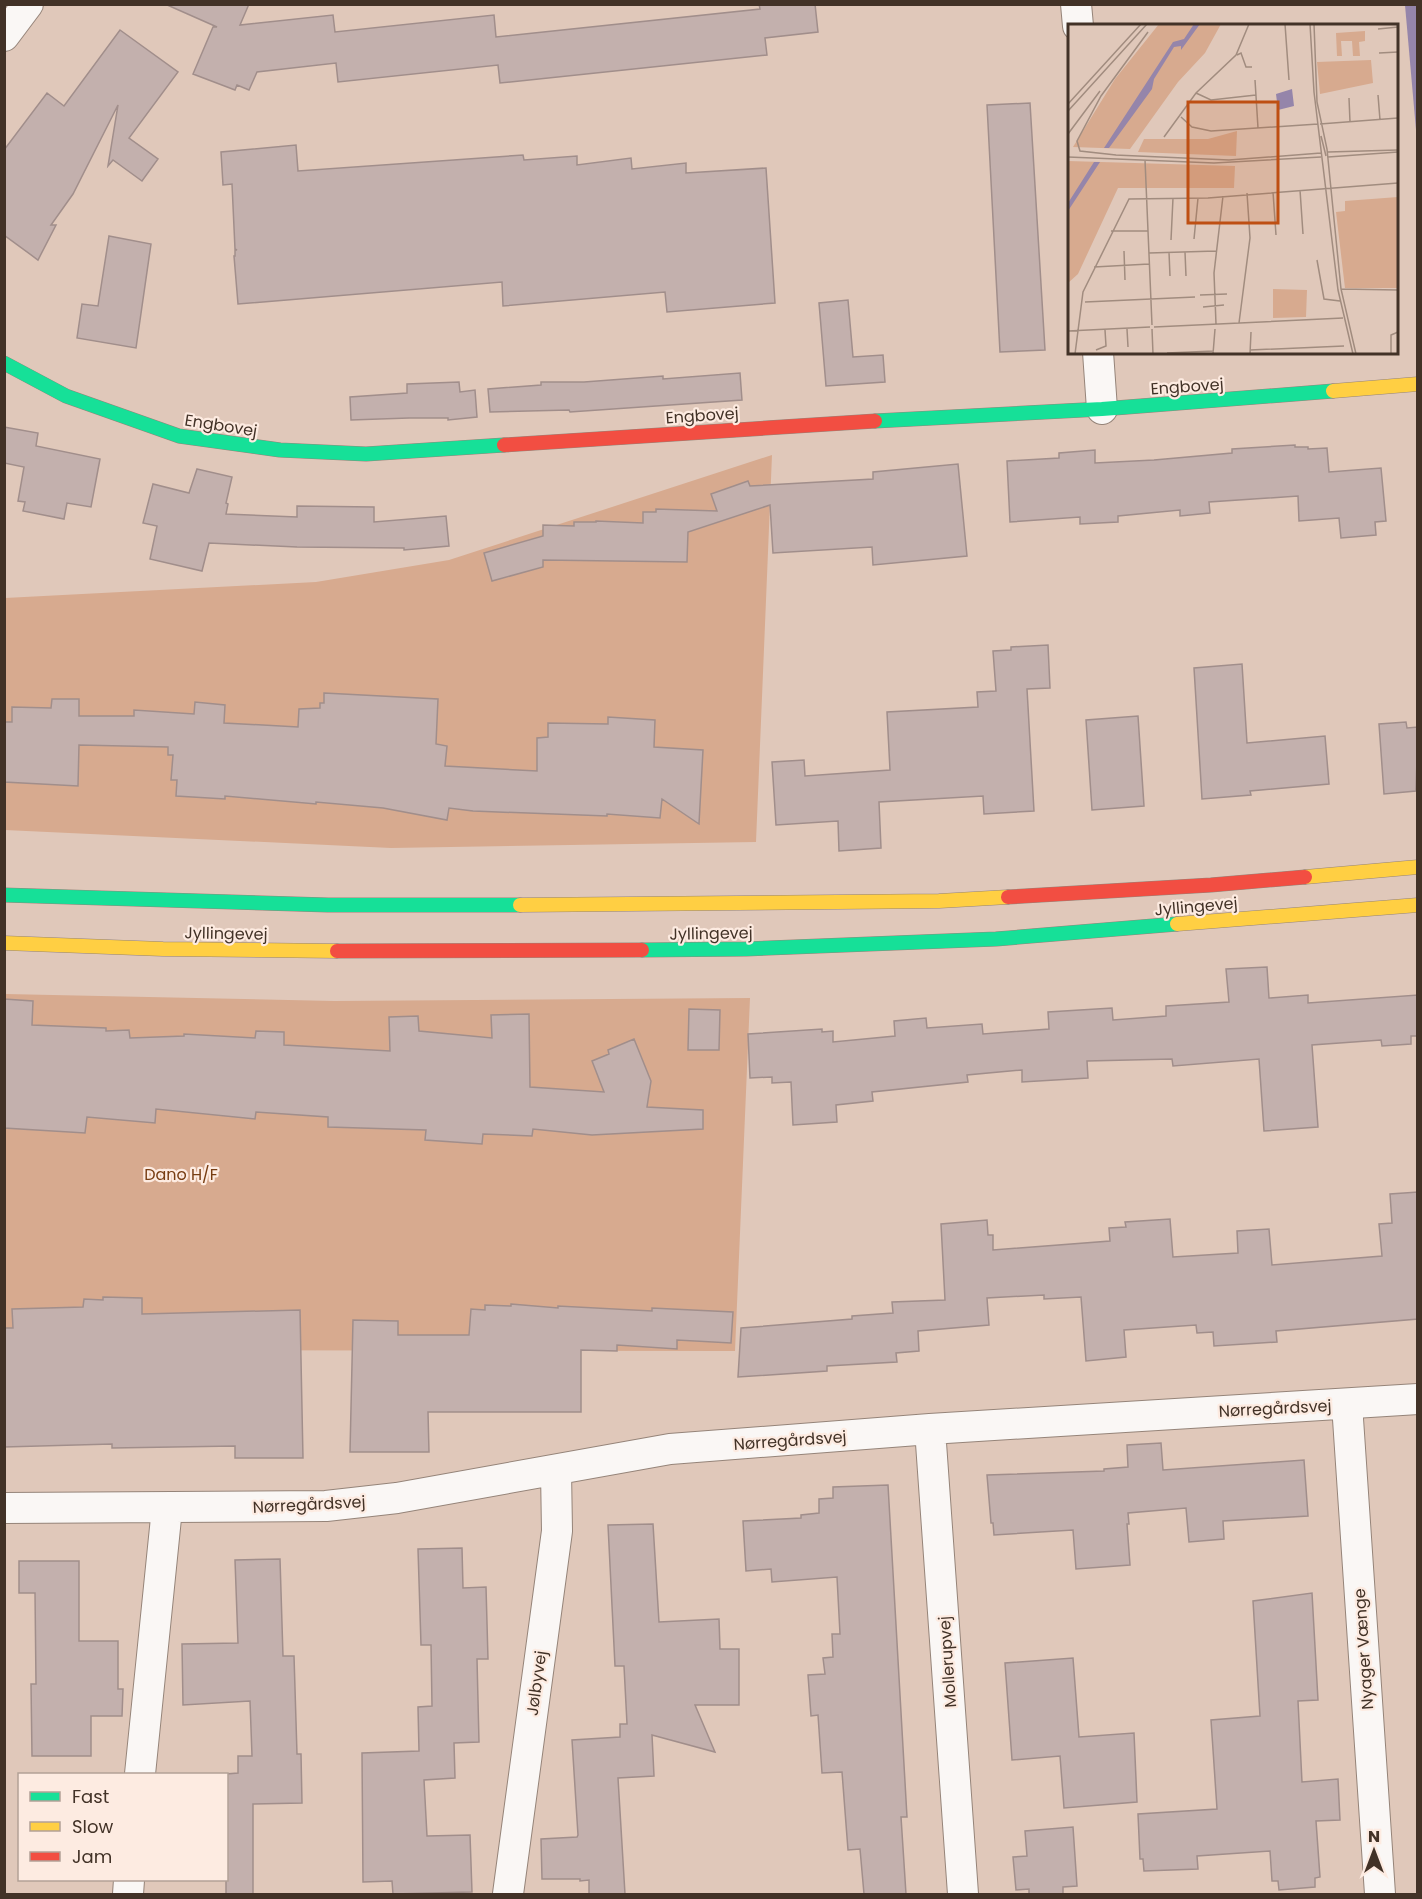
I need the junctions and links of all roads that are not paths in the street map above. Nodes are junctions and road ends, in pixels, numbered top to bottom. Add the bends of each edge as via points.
1 (28, 4) edge
2 (1077, 4) edge
3 (1078, 24) edge
4 (4, 36) edge
5 (1098, 354) edge
6 (4, 363) edge
7 (1418, 384) edge
8 (1102, 409) junction
9 (1418, 867) edge
10 (4, 895) edge
11 (1418, 905) edge
12 (4, 944) edge
13 (1418, 1399) edge
14 (1347, 1404) junction
15 (930, 1429) junction
16 (556, 1471) junction
17 (4, 1508) edge
18 (167, 1508) junction
19 (140, 1773) edge
20 (508, 1894) edge
21 (963, 1894) edge
22 (1380, 1894) edge

1 - 4 street
2 - 3 street
5 - 8 street
6 - 8 street, Engbovej via 66,396 179,436 280,450 366,454
7 - 8 street, Engbovej
9 - 10 street, Jyllingevej via 1211,885 928,901 328,905
11 - 12 street, Jyllingevej via 996,939 746,949 419,952
13 - 14 street, Nørregårdsvej
14 - 15 street, Nørregårdsvej
14 - 22 street, Nyager Vænge
15 - 16 street, Nørregårdsvej via 670,1449
15 - 21 street, Mollerupvej
16 - 18 street, Nørregårdsvej via 326,1506
16 - 20 street, Jølbyvej via 557,1531
17 - 18 street, Nørregårdsvej
18 - 19 street

